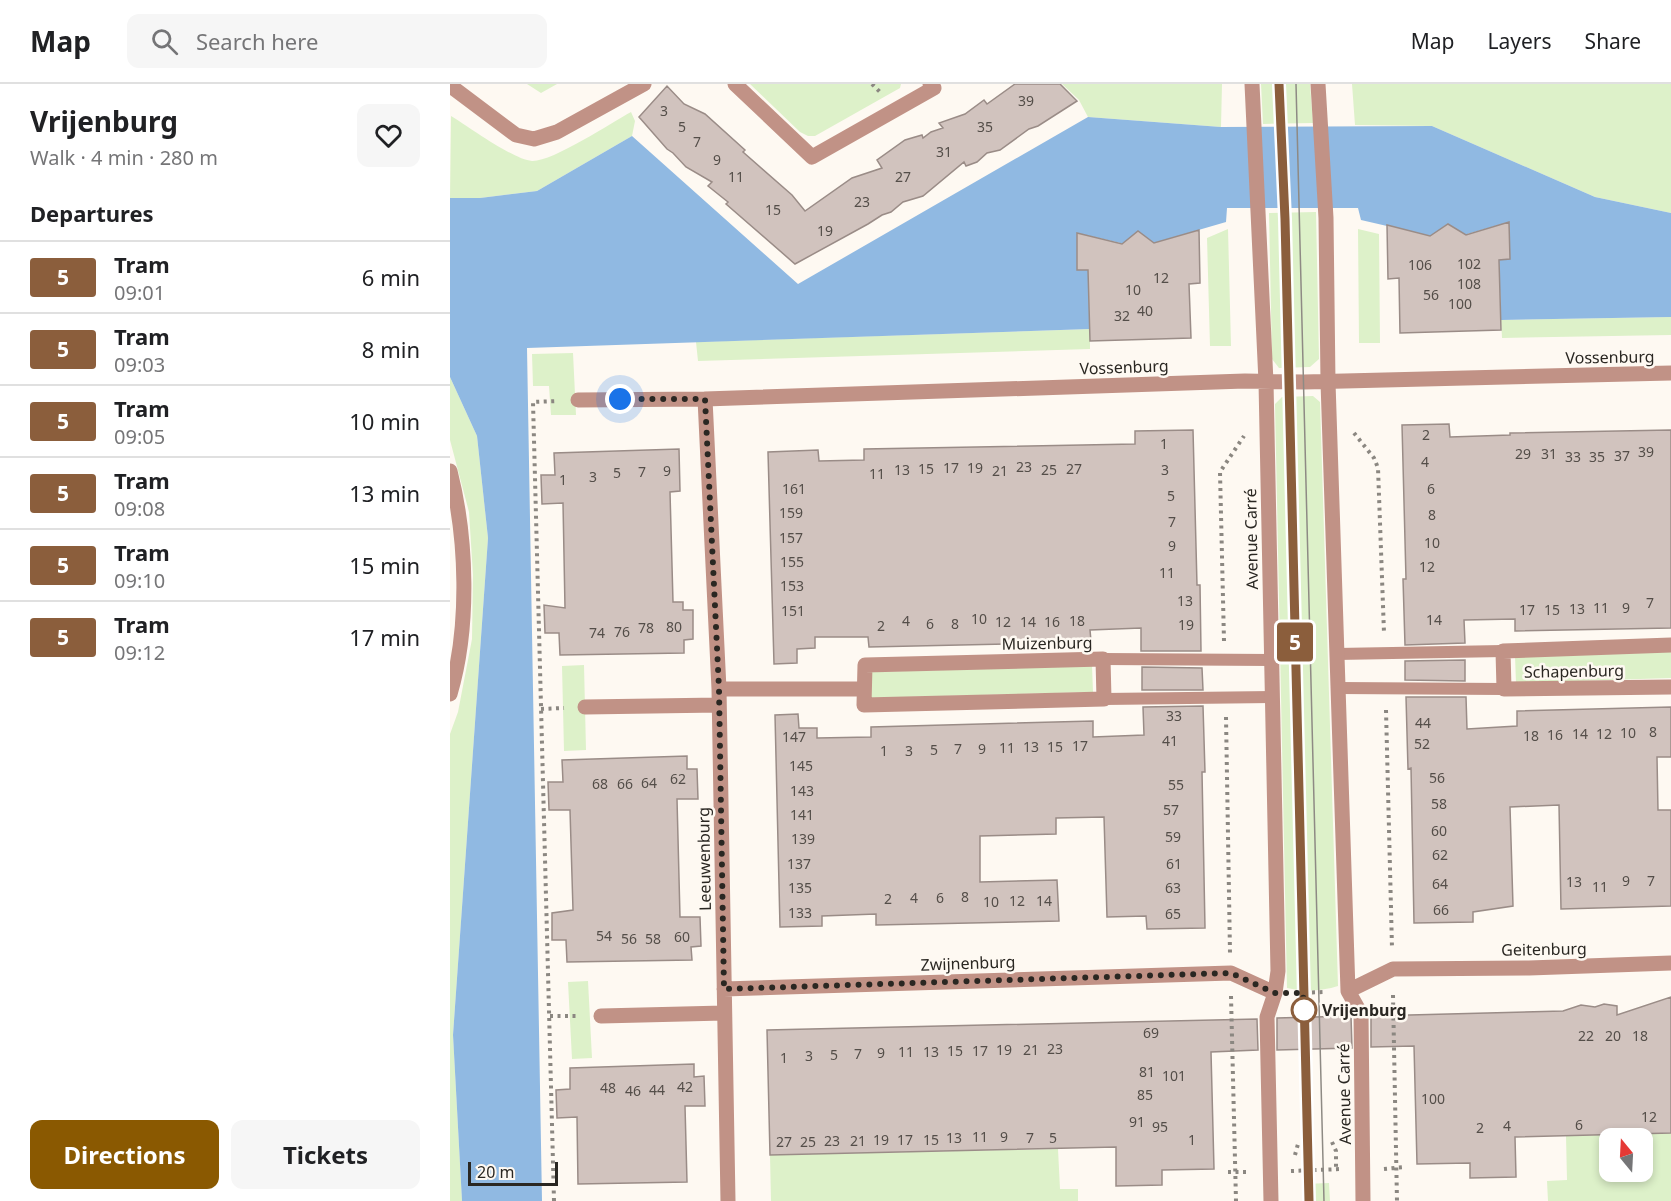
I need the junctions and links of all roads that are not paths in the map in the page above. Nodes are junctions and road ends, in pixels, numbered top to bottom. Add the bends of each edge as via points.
1 (644, 84) edge
2 (735, 84) edge
3 (1252, 84) edge
4 (1318, 84) edge
5 (935, 85) edge
6 (452, 87) edge
7 (1671, 373) edge
8 (1266, 382) junction
9 (1328, 382) junction
10 (705, 399) junction
11 (578, 400) dead end
12 (450, 471) edge
13 (1671, 645) edge
14 (1503, 651) junction
15 (1337, 654) junction
16 (1103, 659) junction
17 (1272, 660) junction
18 (1671, 687) edge
19 (1338, 688) junction
20 (864, 689) junction
21 (1504, 689) junction
22 (450, 694) edge
23 (719, 697) junction
24 (1272, 697) junction
25 (1104, 699) junction
26 (585, 707) dead end
27 (1671, 963) edge
28 (724, 989) junction
29 (1348, 991) junction
30 (1275, 993) junction
31 (724, 1013) junction
32 (601, 1016) dead end
33 (728, 1201) edge
34 (1271, 1201) edge
35 (1363, 1201) edge

1 - 6 street via 557,132 534,139 516,135
2 - 5 street via 812,157
3 - 8 street, Avenue Carré
4 - 9 street, Avenue Carré via 1326,218
7 - 9 street, Vossenburg
8 - 9 street, Vossenburg
8 - 10 street, Vossenburg
8 - 17 street, Avenue Carré
9 - 15 street, Avenue Carré
10 - 11 street, Vossenburg
10 - 23 street, Leeuwenburg
12 - 22 street via 463,562 462,625
13 - 14 street, Schapenburg
14 - 15 lane
14 - 21 street, Schapenburg
15 - 19 street, Avenue Carré
16 - 17 lane
16 - 20 street, Muizenburg via 865,665
16 - 25 street, Muizenburg
17 - 24 street, Avenue Carré
18 - 21 street, Schapenburg
19 - 21 lane
19 - 29 street, Avenue Carré
20 - 23 street
20 - 25 street via 864,705
23 - 26 street
23 - 28 street, Leeuwenburg
24 - 25 lane
24 - 30 street, Avenue Carré via 1278,971
27 - 29 street, Geitenburg via 1393,969
28 - 30 street, Zwijnenburg via 1231,973
28 - 31 street, Leeuwenburg
29 - 35 street, Avenue Carré via 1361,1014
30 - 34 street, Avenue Carré via 1267,1017
31 - 32 street
31 - 33 street, Leeuwenburg

